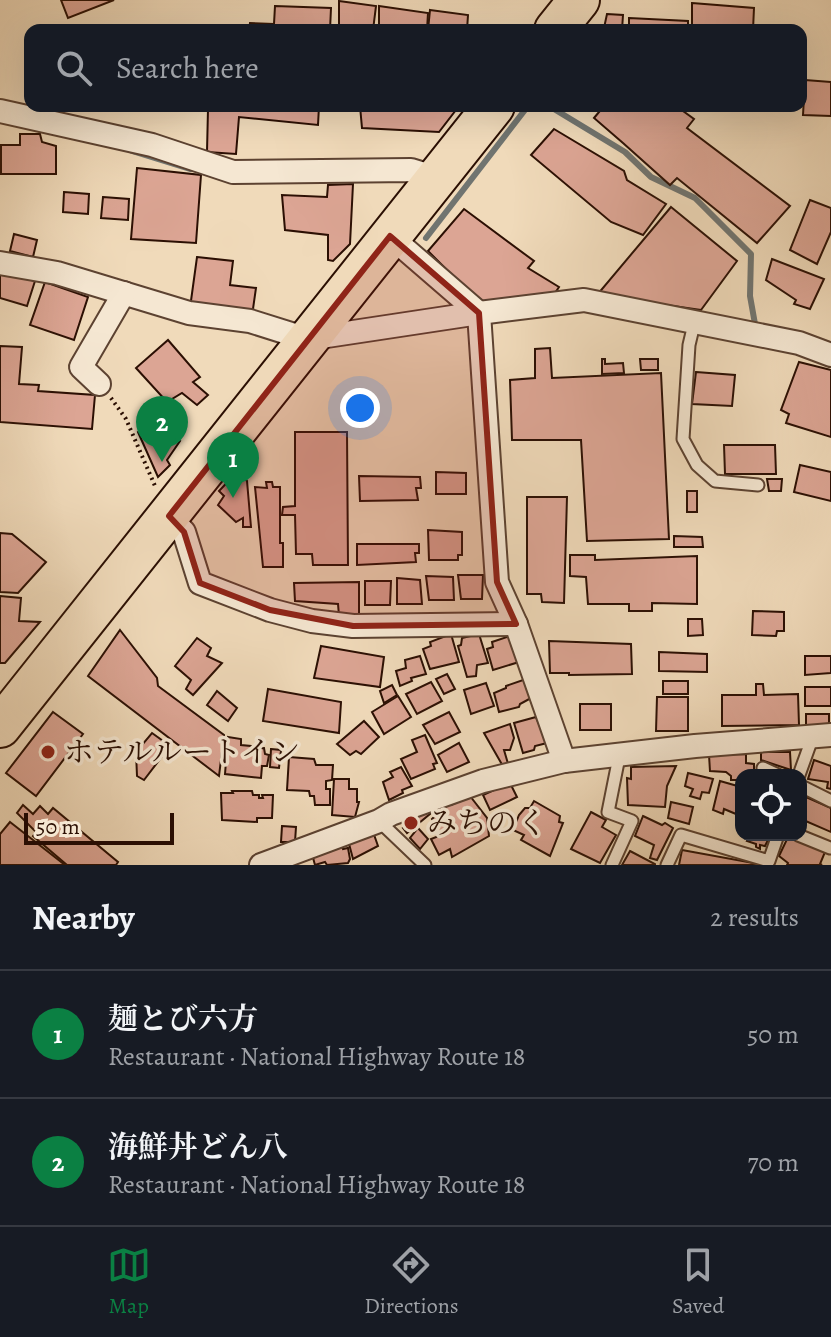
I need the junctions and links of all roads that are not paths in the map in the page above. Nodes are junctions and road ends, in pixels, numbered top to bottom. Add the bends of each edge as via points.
1 (579, 0) edge
2 (560, 24) edge
3 (0, 111) edge
4 (489, 112) edge
5 (437, 178) junction
6 (390, 236) junction
7 (0, 263) edge
8 (124, 293) junction
9 (479, 313) junction
10 (694, 324) junction
11 (307, 339) junction
12 (831, 355) edge
13 (99, 384) road end
14 (758, 485) dead end
15 (163, 504) junction
16 (516, 624) junction
17 (0, 727) edge
18 (822, 736) edge
19 (619, 757) junction
20 (564, 761) junction
21 (803, 769) edge
22 (807, 789) edge
23 (831, 801) edge
24 (379, 821) junction
25 (807, 839) edge
26 (776, 841) edge
27 (830, 848) edge
28 (768, 864) edge
29 (261, 865) edge
30 (425, 865) edge
31 (612, 865) edge
32 (667, 865) edge

1 - 2 highway
3 - 5 street via 152,145 233,172 411,170
4 - 5 highway
5 - 6 highway
6 - 9 street
6 - 11 highway
7 - 8 street
8 - 11 street
8 - 13 street via 81,367
9 - 10 street via 584,300
9 - 11 street
9 - 16 street via 497,582
10 - 12 street via 799,343
10 - 14 lane via 683,439 697,465 715,481
11 - 15 highway
15 - 16 street via 184,532 200,583 270,610 353,626
15 - 17 highway
16 - 20 street
18 - 19 street
18 - 21 lane
19 - 20 street
19 - 31 lane via 608,812 632,821
20 - 24 street via 483,781
22 - 23 lane
24 - 29 street
24 - 30 lane
25 - 27 lane
26 - 28 lane
28 - 32 lane via 681,835

